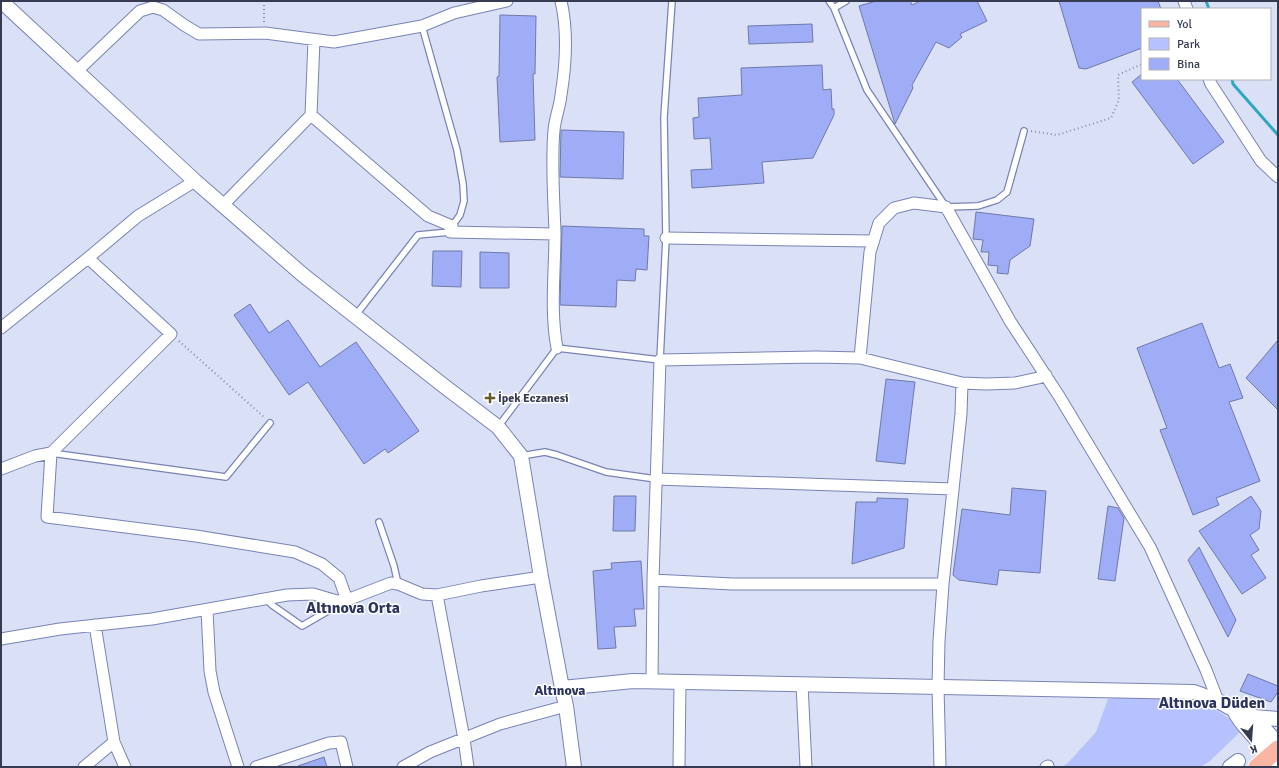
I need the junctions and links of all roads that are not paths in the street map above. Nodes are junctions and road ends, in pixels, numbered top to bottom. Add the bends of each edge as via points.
1 (507, 1) edge
2 (561, 1) edge
3 (672, 1) edge
4 (829, 1) edge
5 (846, 1) edge
6 (2, 2) edge
7 (834, 8) junction
8 (422, 26) junction
9 (314, 40) junction
10 (77, 72) junction
11 (1209, 80) edge
12 (311, 115) junction
13 (1024, 131) road end
14 (1278, 177) edge
15 (195, 181) junction
16 (223, 205) junction
17 (946, 207) junction
18 (451, 229) junction
19 (555, 234) junction
20 (666, 238) junction
21 (873, 242) junction
22 (88, 258) junction
23 (355, 316) junction
24 (1, 328) edge
25 (557, 348) junction
26 (860, 358) junction
27 (660, 360) junction
28 (1046, 375) junction
29 (962, 383) junction
30 (270, 423) road end
31 (498, 427) junction
32 (51, 453) junction
33 (521, 456) junction
34 (1, 469) edge
35 (656, 479) junction
36 (953, 489) junction
37 (379, 522) dead end
38 (541, 577) junction
39 (653, 580) junction
40 (398, 584) junction
41 (943, 584) junction
42 (437, 595) junction
43 (266, 599) junction
44 (342, 600) junction
45 (207, 610) junction
46 (95, 625) junction
47 (1, 639) edge
48 (652, 682) junction
49 (680, 682) junction
50 (802, 684) junction
51 (938, 686) junction
52 (562, 688) junction
53 (1218, 701) junction
54 (566, 706) junction
55 (1234, 710) junction
56 (1254, 717) junction
57 (1278, 719) edge
58 (464, 739) junction
59 (114, 742) junction
60 (1278, 744) edge
61 (1269, 760) edge
62 (84, 767) edge
63 (125, 767) edge
64 (238, 767) edge
65 (256, 767) edge
66 (346, 767) edge
67 (403, 767) edge
68 (468, 767) edge
69 (574, 767) edge
70 (679, 767) edge
71 (806, 767) edge
72 (940, 767) edge

1 - 8 street via 454,13
2 - 19 street via 566,47 554,130
3 - 20 lane via 664,117
4 - 7 lane
5 - 7 lane
6 - 10 street
7 - 17 lane via 868,90
8 - 9 street via 334,42
8 - 18 lane via 457,150 463,184 464,201 460,215
9 - 10 street via 265,33 199,34 163,10 153,7 140,11
9 - 12 street
10 - 15 street
11 - 14 street via 1261,161
12 - 16 street
12 - 18 street via 428,216
13 - 17 lane via 1007,192 997,200 983,205
15 - 16 street
15 - 22 street via 138,216
16 - 23 street via 303,275
17 - 21 street via 914,203 894,208 879,223
17 - 28 street via 1010,321
18 - 19 street
18 - 23 lane via 418,235
19 - 25 street via 554,331
20 - 21 street
20 - 27 lane
21 - 26 street
22 - 24 street
22 - 32 street via 171,334
23 - 31 street
25 - 27 lane
25 - 31 lane
26 - 27 street
26 - 29 street
27 - 35 street
28 - 29 street via 1015,383
28 - 53 street via 1150,547
29 - 36 street
30 - 32 lane via 226,477
31 - 33 street
32 - 34 street
32 - 44 street via 47,517 295,552 322,564 339,578
33 - 35 lane via 544,452 606,472
33 - 38 street
35 - 36 street
35 - 39 street
36 - 41 street
37 - 40 lane
38 - 42 street
38 - 52 street
39 - 41 street via 732,584
39 - 48 street
40 - 42 street via 422,594
40 - 44 street via 391,583
41 - 51 street
42 - 58 street
43 - 44 street via 313,594
43 - 44 lane via 302,626
43 - 45 street
45 - 46 street
45 - 64 street via 210,671 214,692
46 - 47 street
46 - 59 street
48 - 49 street
48 - 52 street via 633,681
49 - 50 street
49 - 70 street
50 - 51 street
50 - 71 street
51 - 53 street via 1194,692
51 - 72 street
52 - 54 street
53 - 55 street
54 - 58 street via 500,724
54 - 69 street
55 - 56 street via 1245,709
55 - 61 street via 1261,745
56 - 57 street
56 - 60 street
58 - 67 street via 430,752
58 - 68 street
59 - 62 street
59 - 63 street
65 - 66 street via 329,743 341,742

